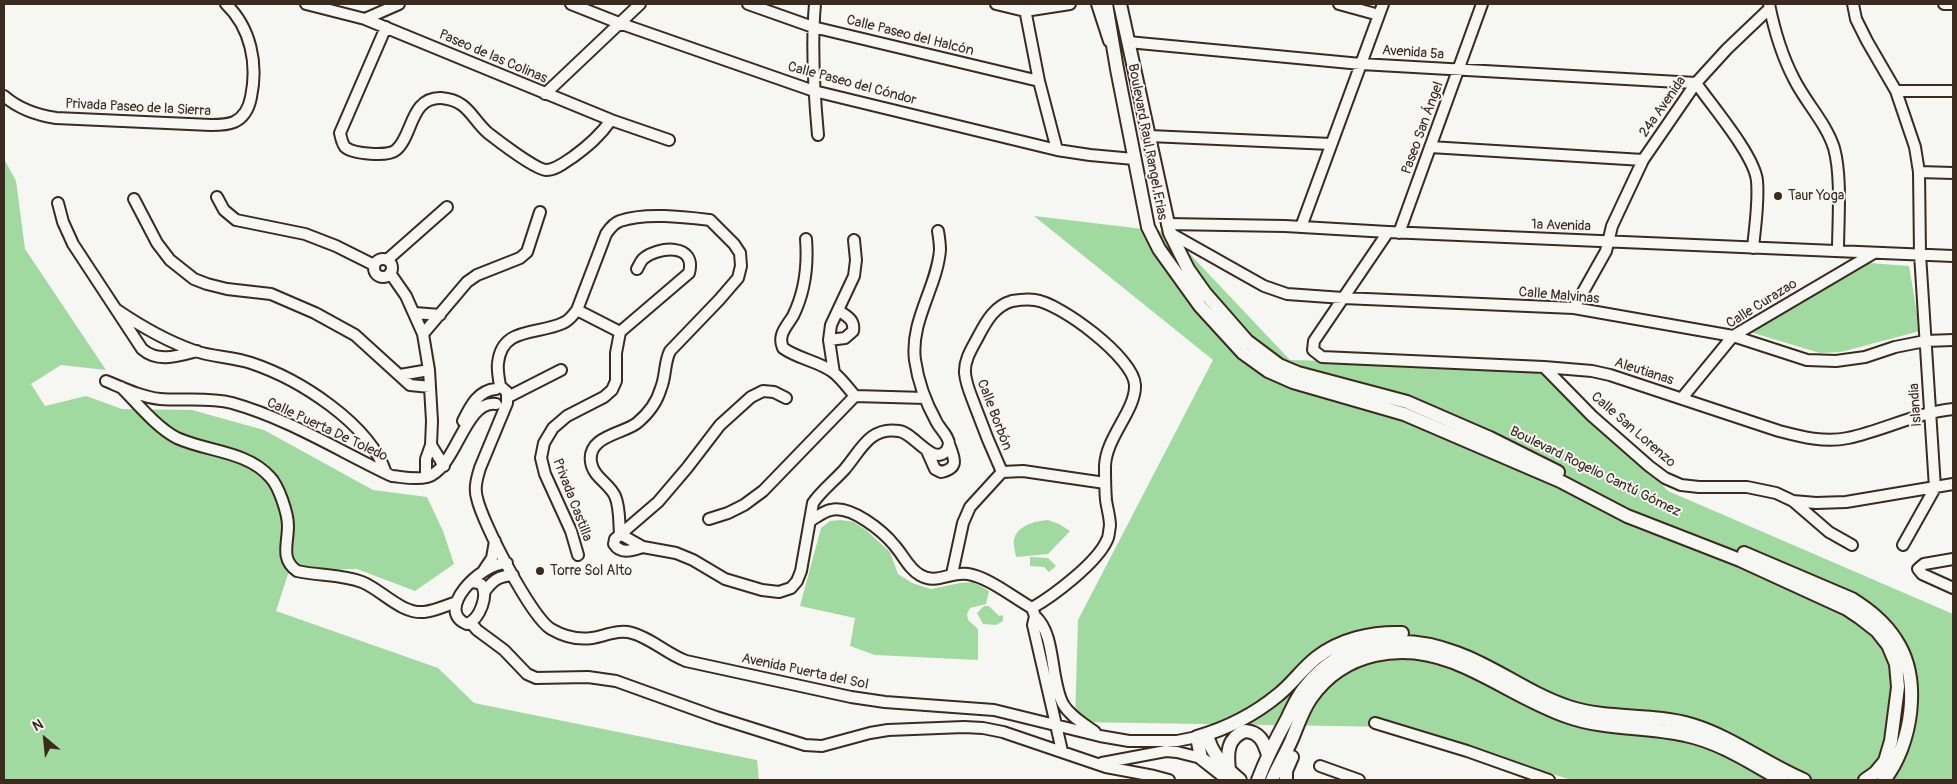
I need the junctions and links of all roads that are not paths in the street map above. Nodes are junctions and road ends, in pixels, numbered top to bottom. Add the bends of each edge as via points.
1 (226, 4) edge
2 (306, 4) edge
3 (399, 4) edge
4 (571, 4) edge
5 (640, 4) edge
6 (748, 4) edge
7 (814, 4) edge
8 (996, 4) edge
9 (1070, 4) edge
10 (1097, 4) edge
11 (1106, 4) edge
12 (1120, 4) edge
13 (1339, 4) edge
14 (1383, 4) edge
15 (1482, 4) edge
16 (1853, 4) edge
17 (1944, 4) edge
18 (1953, 4) edge
19 (1769, 6) edge
20 (1024, 7) edge
21 (1378, 15) junction
22 (365, 19) junction
23 (619, 23) junction
24 (386, 27) junction
25 (813, 27) junction
26 (1128, 42) junction
27 (1114, 52) junction
28 (1361, 64) junction
29 (1458, 70) junction
30 (1039, 81) junction
31 (1696, 83) junction
32 (814, 91) junction
33 (1896, 91) junction
34 (1953, 91) edge
35 (546, 94) junction
36 (4, 96) edge
37 (611, 120) junction
38 (818, 135) dead end
39 (1149, 136) junction
40 (669, 140) dead end
41 (1331, 144) junction
42 (1430, 147) junction
43 (1057, 150) junction
44 (1134, 159) junction
45 (1643, 160) junction
46 (1919, 172) junction
47 (1953, 172) edge
48 (216, 197) dead end
49 (134, 199) dead end
50 (58, 203) dead end
51 (447, 207) dead end
52 (540, 212) dead end
53 (1301, 227) junction
54 (1168, 229) junction
55 (938, 231) dead end
56 (1388, 232) junction
57 (1399, 233) junction
58 (806, 239) dead end
59 (854, 240) dead end
60 (1608, 241) junction
61 (1753, 248) junction
62 (1838, 251) junction
63 (1874, 253) junction
64 (1920, 254) junction
65 (1953, 256) edge
66 (387, 260) junction
67 (374, 265) junction
68 (637, 269) dead end
69 (390, 273) junction
70 (1179, 278) joint
71 (1343, 298) junction
72 (1574, 308) junction
73 (117, 310) junction
74 (577, 310) junction
75 (838, 310) junction
76 (415, 313) junction
77 (440, 315) junction
78 (620, 332) junction
79 (423, 334) junction
80 (1732, 336) junction
81 (829, 340) junction
82 (1953, 340) edge
83 (1925, 341) junction
84 (197, 351) junction
85 (1544, 367) junction
86 (429, 370) junction
87 (561, 370) dead end
88 (834, 373) junction
89 (400, 375) junction
90 (106, 381) dead end
91 (430, 386) junction
92 (121, 387) junction
93 (498, 388) junction
94 (855, 396) junction
95 (508, 397) junction
96 (786, 398) dead end
97 (925, 398) junction
98 (1682, 398) junction
99 (496, 404) junction
100 (1953, 409) edge
101 (1931, 412) junction
102 (500, 418) junction
103 (460, 436) junction
104 (949, 444) junction
105 (370, 446) junction
106 (431, 446) junction
107 (927, 451) junction
108 (369, 465) junction
109 (444, 466) junction
110 (1002, 472) junction
111 (386, 473) junction
112 (426, 478) junction
113 (1105, 483) junction
114 (1953, 484) edge
115 (1935, 488) junction
116 (825, 489) junction
117 (1793, 501) junction
118 (831, 510) junction
119 (709, 519) dead end
120 (810, 521) junction
121 (620, 534) junction
122 (495, 541) junction
123 (1903, 545) dead end
124 (1852, 546) dead end
125 (643, 547) junction
126 (578, 555) dead end
127 (1953, 559) edge
128 (507, 563) junction
129 (484, 570) junction
130 (952, 574) junction
131 (513, 575) junction
132 (470, 583) junction
133 (1953, 588) edge
134 (485, 591) junction
135 (457, 602) junction
136 (1033, 612) junction
137 (471, 623) junction
138 (1457, 653) junction
139 (1312, 697) junction
140 (1052, 702) junction
141 (966, 708) junction
142 (1036, 720) junction
143 (1375, 723) dead end
144 (1057, 725) junction
145 (964, 727) junction
146 (1100, 736) junction
147 (1202, 736) junction
148 (1129, 741) junction
149 (1062, 751) junction
150 (1268, 754) junction
151 (1201, 758) junction
152 (1120, 761) junction
153 (1098, 764) junction
154 (1320, 766) dead end
155 (1229, 775) edge
156 (1260, 775) edge
157 (1274, 777) edge
158 (1169, 780) edge
159 (1240, 780) edge
160 (1286, 780) edge
161 (1359, 780) edge
162 (1550, 780) edge
163 (1781, 780) edge
164 (1804, 780) edge
165 (1864, 780) edge
166 (1884, 780) edge

1 - 36 street, Privada Paseo de la Sierra via 245,30 254,65 253,86 246,112 235,122 212,125 56,118 25,110
2 - 22 street, Paseo de las Colinas
3 - 22 street
4 - 23 street, Calle Paseo del Cóndor
5 - 23 street
6 - 25 street, Calle Paseo del Halcón
7 - 25 street
8 - 20 street
9 - 20 street
10 - 27 street
11 - 27 main road, Boulevard Raul Rangel Frias
12 - 26 main road, Boulevard Rogelio Cantú Gómez
13 - 21 street
14 - 21 street
15 - 29 street, Paseo San Ángel
16 - 33 street, Islandia via 1867,42
17 - 18 street
19 - 31 street, 24a Avenida
19 - 62 street via 1794,79 1825,127 1834,148 1838,168
20 - 30 street
21 - 28 street
22 - 24 street, Paseo de las Colinas
23 - 32 street, Calle Paseo del Cóndor
23 - 35 street
24 - 35 street, Paseo de las Colinas
24 - 37 street via 340,133 350,150 388,154 399,147 422,106 438,98 449,99 462,104 487,132 546,170 556,168 588,147
25 - 30 street, Calle Paseo del Halcón
25 - 32 street
26 - 28 street, Avenida 5a
26 - 39 main road, Boulevard Rogelio Cantú Gómez
27 - 44 main road, Boulevard Raul Rangel Frias
28 - 29 street, Avenida 5a
28 - 41 street
29 - 31 street, Avenida 5a
29 - 42 street, Paseo San Ángel
30 - 43 street
31 - 45 street, 24a Avenida
31 - 61 street via 1755,168
32 - 38 street
32 - 43 street, Calle Paseo del Cóndor
33 - 34 street
33 - 46 street, Islandia via 1915,147
35 - 37 street, Paseo de las Colinas
37 - 40 street, Paseo de las Colinas
39 - 41 street
39 - 54 main road, Boulevard Rogelio Cantú Gómez
41 - 53 street
42 - 45 street
42 - 57 street, Paseo San Ángel
43 - 44 street, Calle Paseo del Cóndor
44 - 70 main road, Boulevard Raul Rangel Frias via 1148,226
45 - 60 street, 24a Avenida
46 - 47 street
46 - 64 street, Islandia
48 - 67 street via 226,213 236,220 305,234
49 - 89 street via 170,260 194,279 227,289 270,294 316,313 355,335
50 - 73 street via 70,239
51 - 66 street
52 - 77 street via 527,252 467,282
53 - 54 street, 1a Avenida
53 - 56 street, 1a Avenida
54 - 71 street, Calle Malvinas via 1264,286 1307,297
54 - 166 main road, Boulevard Rogelio Cantú Gómez via 1188,268 1220,311 1247,341 1279,365 1408,402 1490,438 1631,508 1746,553 1866,608 1897,640 1910,682 1910,713 1904,744 1894,768
55 - 97 street via 940,250 914,342 915,361
56 - 57 street, 1a Avenida
56 - 71 street
57 - 60 street, 1a Avenida
58 - 88 street via 808,261 801,295 793,316 784,328 781,343 791,354
59 - 75 street via 854,276
60 - 61 street, 1a Avenida
60 - 72 street, 24a Avenida
61 - 62 street, 1a Avenida
62 - 63 street, 1a Avenida
63 - 64 street, 1a Avenida
63 - 80 street, Calle Curazao
64 - 65 street, 1a Avenida
64 - 83 street, Islandia
66 - 67 street via 378,260
66 - 69 street via 392,267
67 - 69 street via 379,276
68 - 78 street via 645,258 677,250 690,256 692,263 689,273
69 - 76 street
70 - 165 main road, Boulevard Rogelio Cantú Gómez via 1243,354 1268,371 1293,382 1404,414 1560,482 1627,516 1740,560 1853,613 1888,645 1896,664 1898,687 1885,761
71 - 72 street, Calle Malvinas
71 - 85 street, Aleutianas via 1314,341 1316,354
72 - 80 street, Calle Malvinas
73 - 84 street via 157,336
73 - 84 street via 138,343 151,356 175,357
74 - 78 street
74 - 93 street via 563,323 511,338 499,357
74 - 121 street via 606,234 612,225 620,221 656,216 710,220 740,253 738,278 670,351 662,388 651,410 636,424 608,436 593,448 590,456 594,471 615,495 618,504
75 - 81 street
75 - 81 street via 853,322 853,331 845,338
76 - 77 street
76 - 79 street
77 - 79 street
78 - 126 street, Privada Castilla via 616,381 612,390 567,416 553,428 541,458
79 - 86 street
80 - 83 street, Calle Malvinas via 1807,360 1836,362
80 - 98 street, Calle Curazao
81 - 88 street
82 - 83 street, Calle Malvinas
83 - 101 street, Islandia
84 - 105 street via 248,362 297,382 331,406
85 - 98 street, Aleutianas via 1610,375
85 - 117 street, Calle San Lorenzo via 1592,416 1665,478 1699,487 1747,487 1776,493
86 - 89 street
86 - 91 street
87 - 95 street
88 - 94 street
89 - 91 street via 410,384
90 - 92 street, Calle Puerta De Toledo
91 - 106 street
92 - 108 street, Calle Puerta De Toledo via 158,398 232,403 286,423
92 - 135 street via 169,433 262,467 273,480 286,510 288,562 297,571 331,574 362,582 411,611 423,613
93 - 95 street via 504,388
93 - 99 street via 494,392
93 - 103 street via 485,391 477,399 460,428
94 - 97 street
94 - 119 street via 763,491 744,505
95 - 102 street, Avenida Puerta del Sol
96 - 121 street via 763,391 751,397 720,424 658,502
97 - 104 street
98 - 101 street, Aleutianas via 1779,432 1824,440 1848,438
99 - 102 street
99 - 103 street via 487,403 479,408
100 - 101 street, Aleutianas
101 - 115 street, Islandia
102 - 122 street, Avenida Puerta del Sol via 480,468 476,488
103 - 109 street
104 - 107 street via 942,454
104 - 107 street via 954,459 950,470 941,472 935,469
105 - 108 street
105 - 111 street via 382,460
106 - 109 street
106 - 112 street via 426,459
107 - 116 street via 917,440 900,431 885,430 859,447
108 - 111 street, Calle Puerta De Toledo
109 - 112 street
110 - 113 street via 1023,471
110 - 113 street, Calle Borbón via 966,382 967,358 988,318 999,307 1013,301 1035,300 1058,309 1108,344 1120,355 1133,378 1133,397 1108,452
110 - 130 street, Calle Borbón via 970,507 963,523
111 - 112 street, Calle Puerta De Toledo
113 - 136 street, Calle Borbón via 1110,524 1107,540 1080,572
114 - 115 street, Calle San Lorenzo
115 - 117 street, Calle San Lorenzo via 1846,502
115 - 123 street
116 - 118 street
116 - 120 street via 813,503
117 - 124 street via 1829,532
118 - 120 street
118 - 130 street via 845,510 876,528 919,575 930,579
120 - 125 street via 802,571 791,588 779,592 725,579 676,553
121 - 125 street
121 - 125 street via 614,544 620,550
122 - 128 street, Avenida Puerta del Sol
122 - 129 street via 492,558
127 - 133 street via 1918,568 1922,574
128 - 129 street
128 - 131 street, Avenida Puerta del Sol
129 - 132 street
130 - 136 street via 968,574 984,580
131 - 134 street via 498,578
131 - 141 street, Avenida Puerta del Sol via 543,622 569,636 591,638 631,632 671,656 686,661 851,697
132 - 134 street via 481,584
132 - 135 street
134 - 137 street via 478,615
135 - 137 street via 459,618 464,623
136 - 140 street via 1033,625
136 - 146 street via 1041,622 1064,705 1077,720
137 - 145 street via 527,674 536,678 588,676 616,681 804,746 822,746 888,730
138 - 147 main road via 1444,642 1406,634 1360,636 1317,658 1262,706
138 - 150 main road via 1412,641 1394,640 1352,651 1333,661 1304,688
138 - 164 main road via 1569,707 1595,714 1669,719 1693,725
139 - 157 main road
139 - 160 main road via 1306,723 1286,771
139 - 163 main road via 1325,682 1355,662 1393,651 1426,653 1455,662 1566,716 1711,742
140 - 142 street via 1047,715
140 - 144 street
141 - 142 street, Avenida Puerta del Sol via 994,710
141 - 145 street
142 - 144 street, Avenida Puerta del Sol
143 - 162 street
144 - 146 street, Avenida Puerta del Sol
144 - 149 street
145 - 149 street via 1003,732
146 - 148 street, Avenida Puerta del Sol
147 - 148 street, Avenida Puerta del Sol
147 - 151 main road
147 - 155 main road
148 - 152 street via 1128,750
149 - 153 street
150 - 155 main road via 1257,734 1245,731 1234,738 1228,749
150 - 156 main road
151 - 152 street via 1166,751
151 - 155 main road
152 - 153 street
153 - 158 street
154 - 161 street
155 - 159 main road

